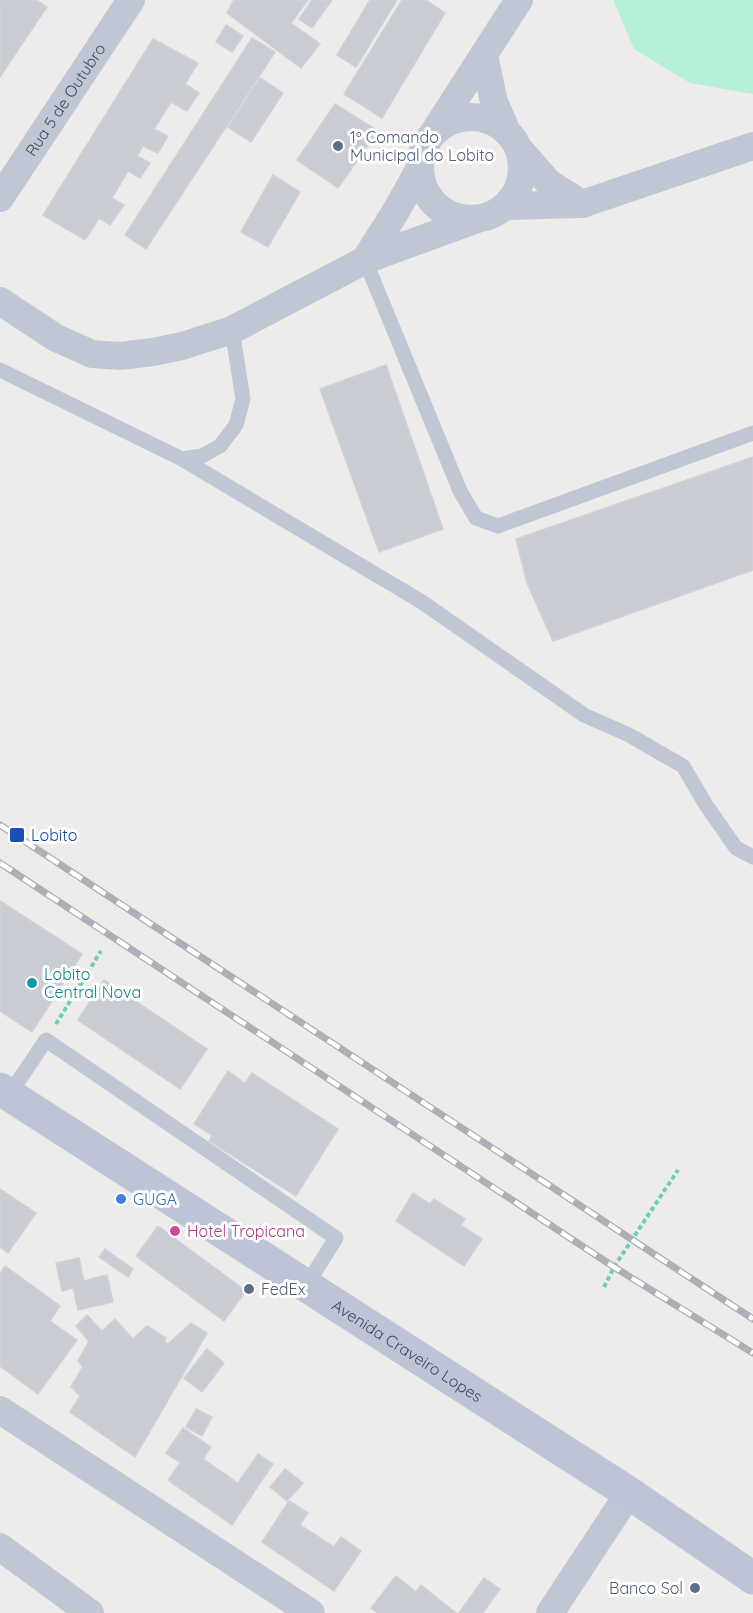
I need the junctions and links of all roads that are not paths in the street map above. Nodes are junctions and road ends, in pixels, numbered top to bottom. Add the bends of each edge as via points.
1 (131, 0) edge
2 (519, 0) edge
3 (484, 56) junction
4 (434, 133) junction
5 (513, 140) junction
6 (753, 146) edge
7 (420, 168) junction
8 (0, 198) edge
9 (582, 204) junction
10 (506, 206) junction
11 (477, 219) junction
12 (365, 260) junction
13 (0, 301) edge
14 (232, 330) junction
15 (0, 370) edge
16 (753, 433) edge
17 (182, 459) junction
18 (753, 857) edge
19 (4, 1092) edge
20 (306, 1286) junction
21 (0, 1410) edge
22 (628, 1493) junction
23 (0, 1547) edge
24 (753, 1578) edge
25 (90, 1613) edge
26 (311, 1613) edge
27 (550, 1613) edge

1 - 8 street, Rua 5 de Outubro
2 - 3 street
3 - 4 street
3 - 5 street via 495,102
4 - 5 street via 465,117 487,119
4 - 7 street via 421,155
5 - 9 street via 549,183
5 - 10 street via 522,164 521,179
6 - 9 street
7 - 11 street via 425,189 437,206 455,217
7 - 12 street
9 - 10 street
10 - 11 street
11 - 12 street
12 - 14 street
12 - 16 lane via 460,491 476,518 498,526
13 - 14 street via 56,339 92,354 153,352
14 - 17 lane via 243,399 236,425 220,446 202,456
15 - 17 lane
17 - 18 lane via 422,602 584,715 683,766 736,848
19 - 20 street, Avenida Craveiro Lopes
19 - 20 lane via 46,1040 336,1238
20 - 22 street, Avenida Craveiro Lopes
21 - 26 street
22 - 24 street, Avenida Craveiro Lopes
22 - 27 street
23 - 25 street

